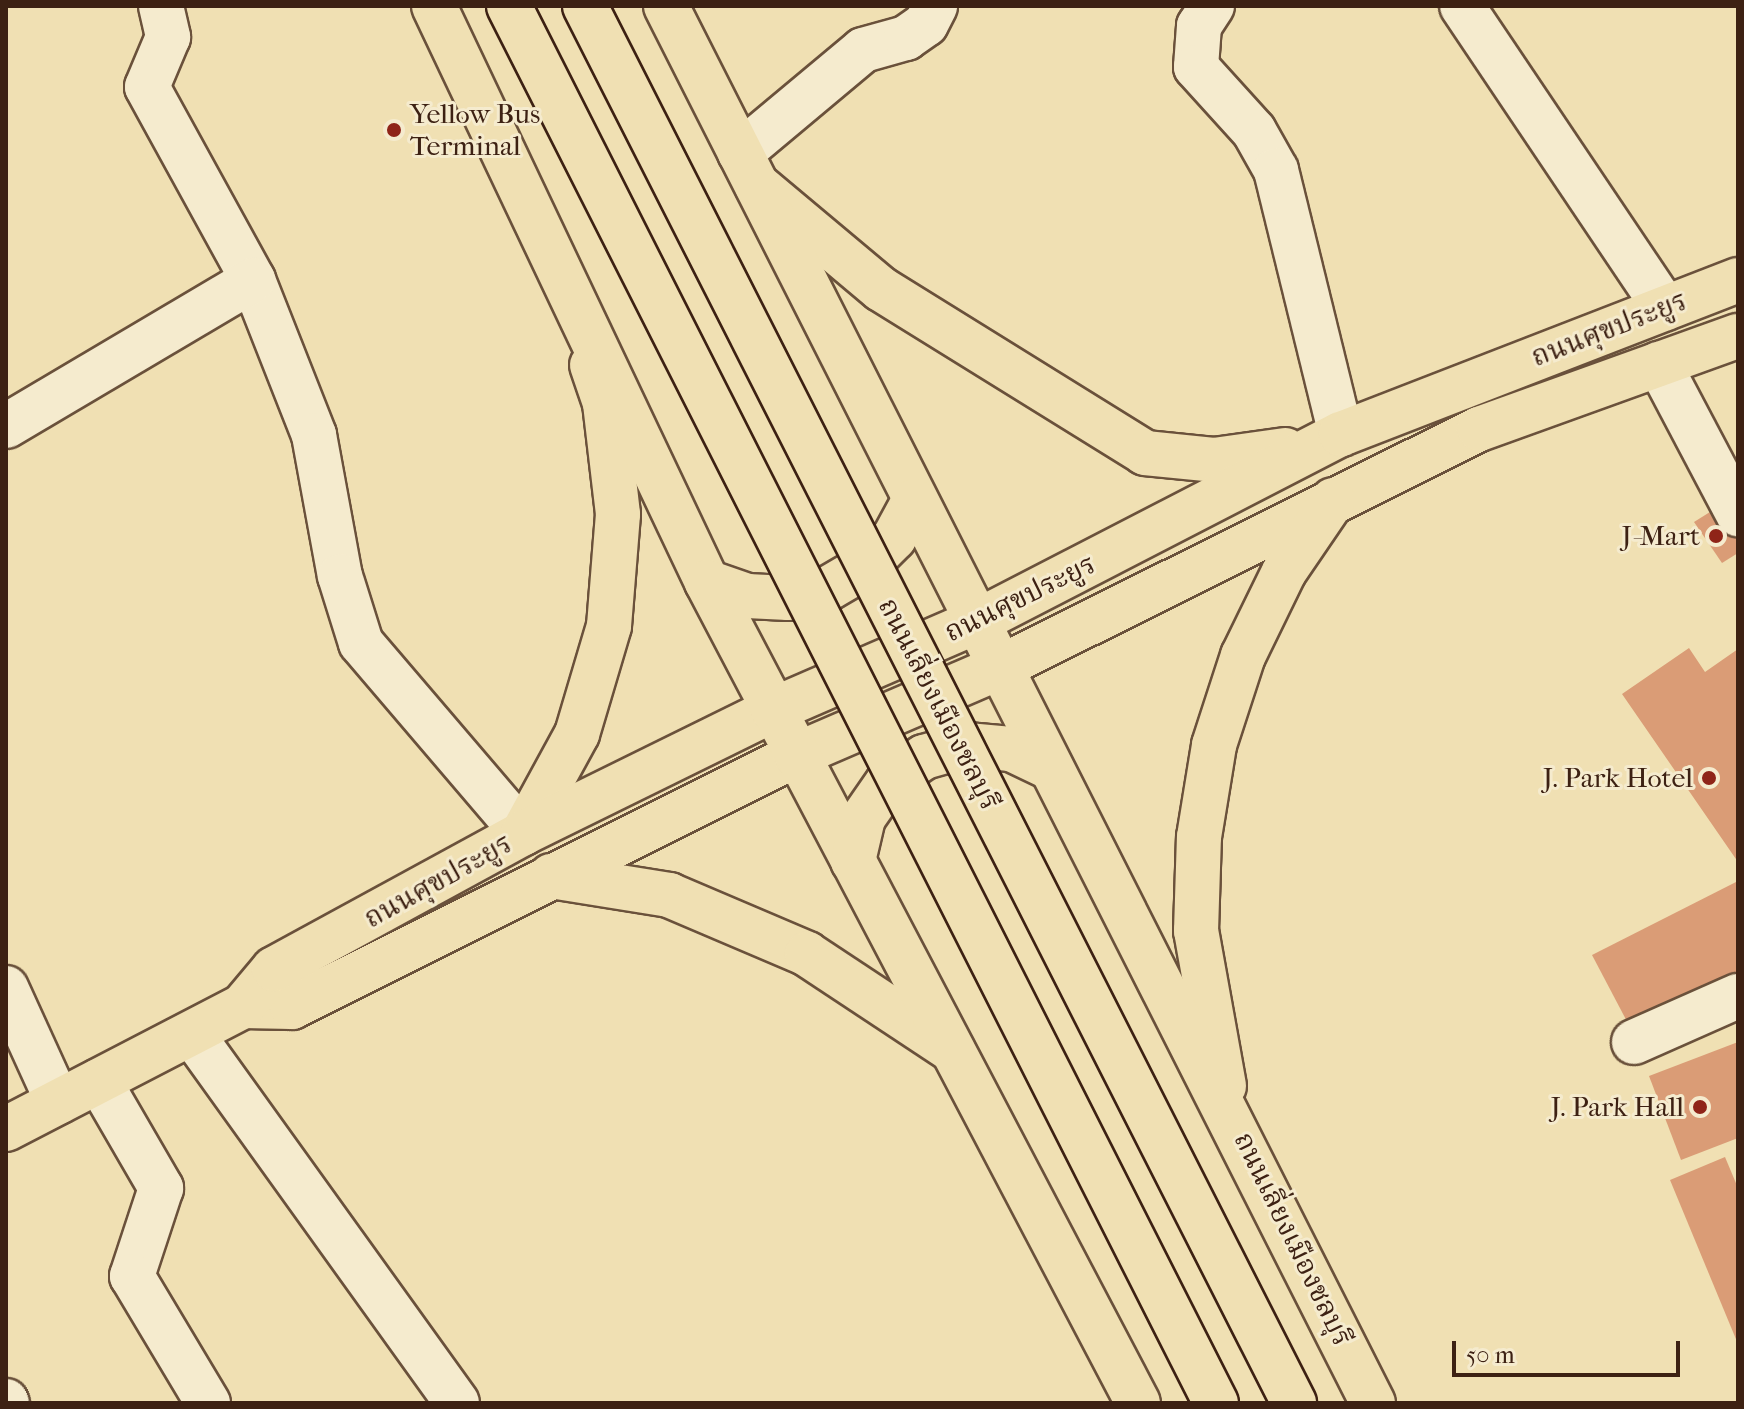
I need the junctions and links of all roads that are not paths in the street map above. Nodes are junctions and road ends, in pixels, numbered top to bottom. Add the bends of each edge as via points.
1 (161, 6) edge
2 (434, 6) edge
3 (509, 6) edge
4 (585, 6) edge
5 (666, 6) edge
6 (935, 6) edge
7 (1212, 6) edge
8 (1462, 6) edge
9 (749, 169) junction
10 (253, 280) junction
11 (1738, 280) edge
12 (570, 296) junction
13 (1665, 308) junction
14 (1738, 336) edge
15 (1659, 364) junction
16 (6, 426) edge
17 (1328, 440) junction
18 (1337, 495) junction
19 (914, 501) junction
20 (1738, 514) edge
21 (707, 582) junction
22 (980, 620) junction
23 (1003, 666) junction
24 (773, 710) junction
25 (796, 755) junction
26 (1051, 768) junction
27 (523, 833) junction
28 (853, 861) junction
29 (551, 876) junction
30 (6, 988) edge
31 (1738, 996) edge
32 (243, 1006) junction
33 (192, 1034) junction
34 (1634, 1042) dead end
35 (952, 1050) junction
36 (99, 1081) junction
37 (58, 1102) junction
38 (1231, 1114) junction
39 (6, 1129) edge
40 (208, 1403) edge
41 (457, 1403) edge
42 (1138, 1403) edge
43 (1216, 1403) edge
44 (1294, 1403) edge
45 (1373, 1403) edge

1 - 10 street via 168,37 147,87
2 - 12 main road
3 - 43 main road, bridge
4 - 44 main road, ถนนเลี่ยงเมืองชลบุรี, bridge
5 - 9 main road, ถนนเลี่ยงเมืองชลบุรี
6 - 9 street via 926,24 906,38 863,50
7 - 17 street via 1199,26 1196,67 1254,131 1276,170
8 - 13 street
9 - 17 main road via 881,289 1145,453 1214,460
9 - 19 main road, ถนนเลี่ยงเมืองชลบุรี
10 - 16 street
10 - 27 street via 314,435 340,576 361,643
11 - 13 main road, ถนนศุขประยูร
12 - 21 main road
12 - 27 main road via 605,403 615,486 609,626 577,734
13 - 17 main road, ถนนศุขประยูร
14 - 15 main road, ถนนศุขประยูร
15 - 18 main road, ถนนศุขประยูร via 1479,429
15 - 20 street
17 - 22 main road, ถนนศุขประยูร
18 - 23 main road, ถนนศุขประยูร
18 - 38 main road via 1284,572 1243,656 1214,745 1199,837 1196,931 1207,1024
19 - 21 main road via 894,538 865,567 829,588 788,598 747,596
19 - 22 main road, ถนนเลี่ยงเมืองชลบุรี
21 - 24 main road
22 - 23 main road, ถนนเลี่ยงเมืองชลบุรี
22 - 24 main road, ถนนศุขประยูร
23 - 25 main road, ถนนศุขประยูร
23 - 26 main road, ถนนเลี่ยงเมืองชลบุรี
24 - 25 main road
24 - 27 main road, ถนนศุขประยูร
25 - 28 main road
25 - 29 main road, ถนนศุขประยูร
26 - 28 main road via 996,748 967,745 924,757 888,782 872,806
26 - 38 main road, ถนนเลี่ยงเมืองชลบุรี
27 - 32 main road, ถนนศุขประยูร via 274,969
28 - 35 main road
29 - 32 main road, ถนนศุขประยูร via 292,1007
29 - 35 main road via 669,895 807,954
30 - 37 street
31 - 34 street
32 - 33 main road, ถนนศุขประยูร
33 - 36 main road, ถนนศุขประยูร
33 - 41 street
35 - 42 main road
36 - 37 main road, ถนนศุขประยูร
36 - 40 street via 161,1188 132,1276
37 - 39 main road, ถนนศุขประยูร
38 - 45 main road, ถนนเลี่ยงเมืองชลบุรี

